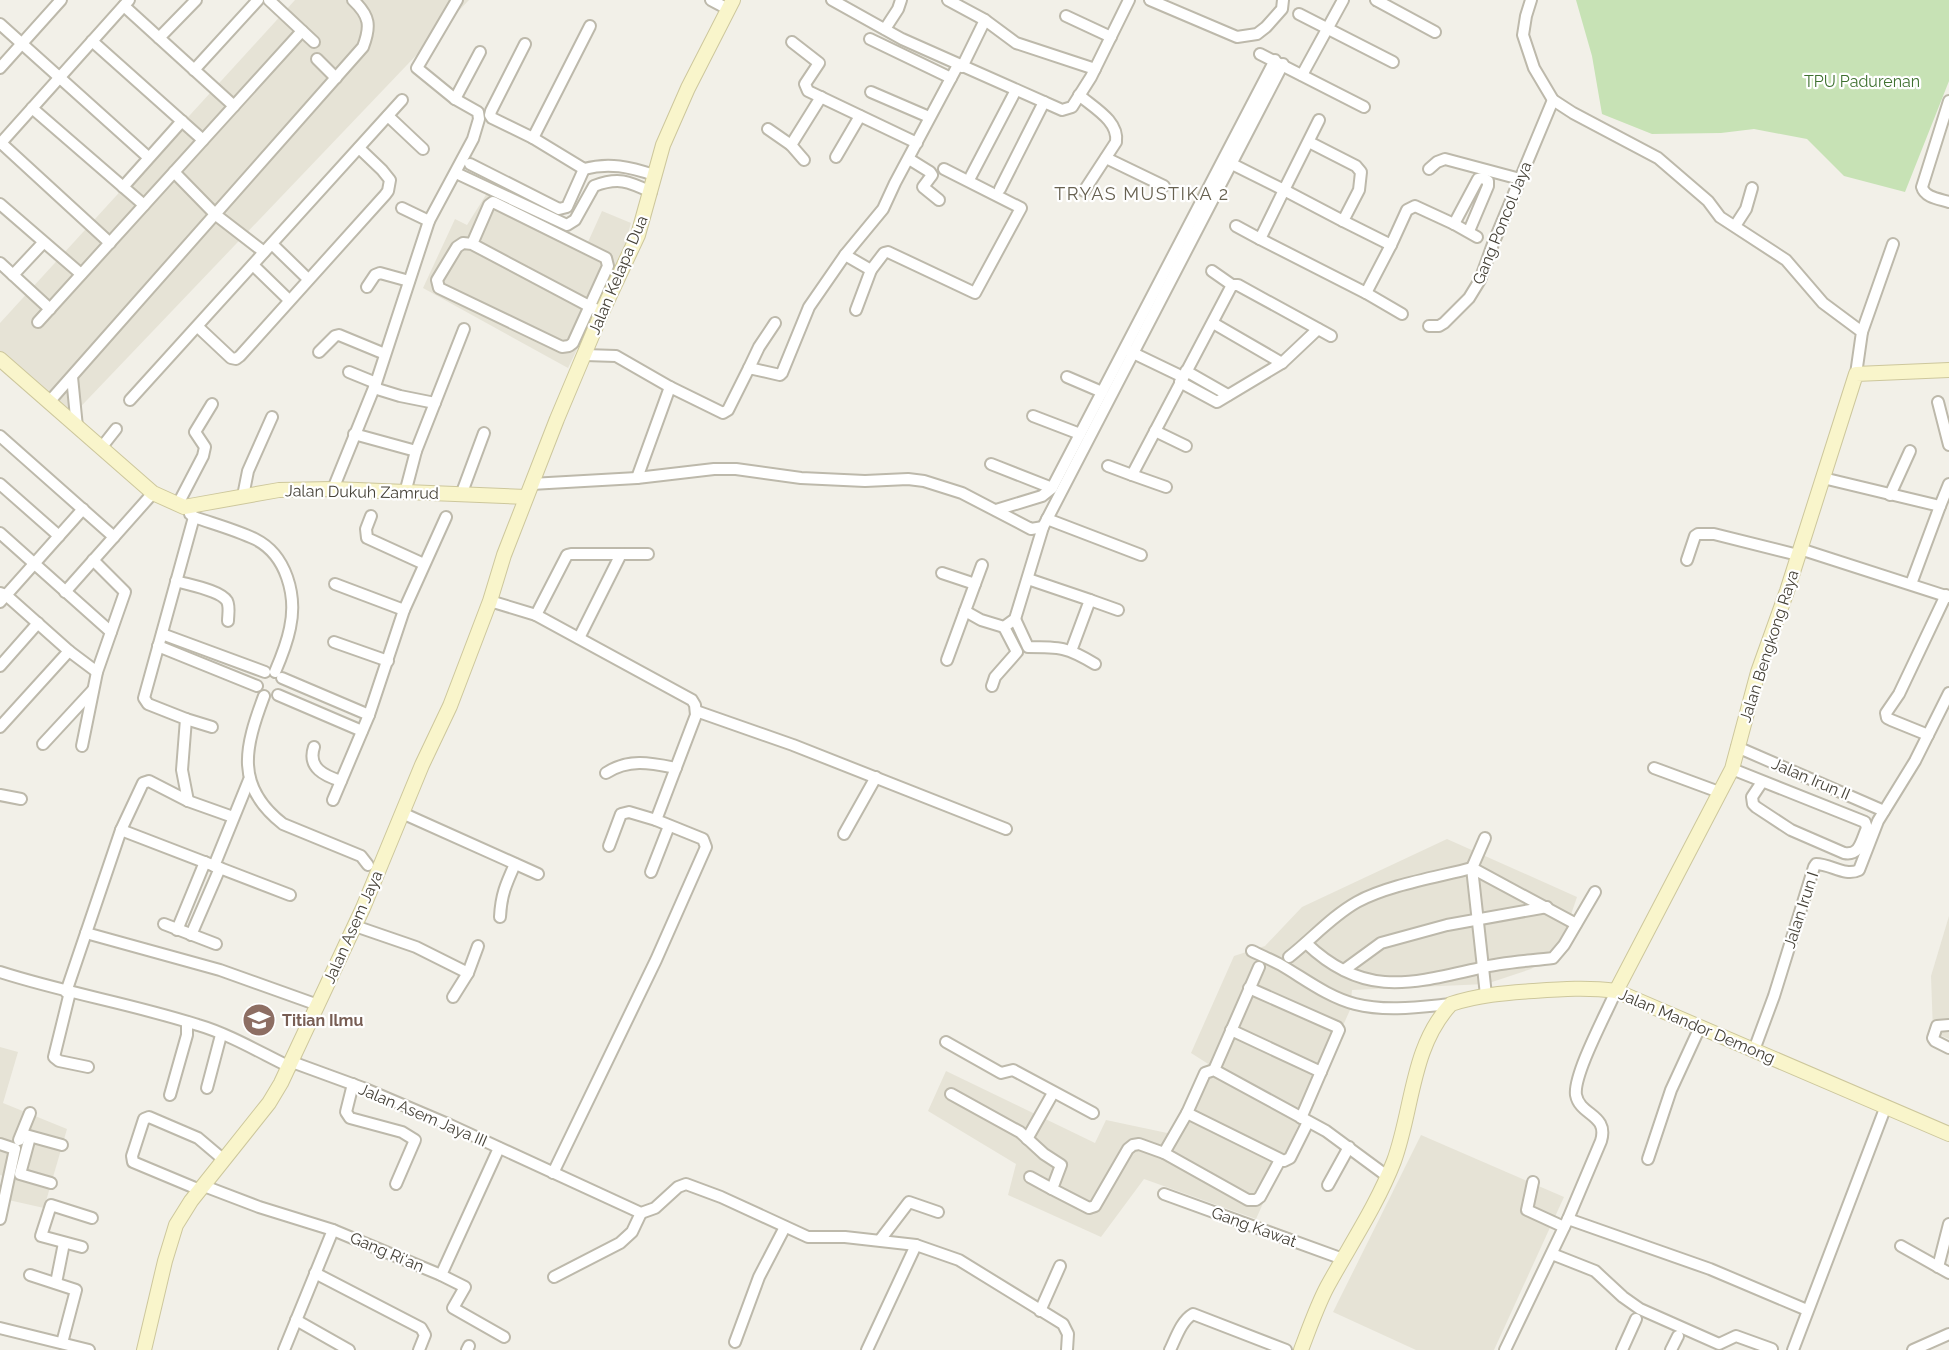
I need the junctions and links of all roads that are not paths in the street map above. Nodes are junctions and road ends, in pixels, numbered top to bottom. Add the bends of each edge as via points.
1 (61, 0) edge
2 (196, 0) edge
3 (258, 0) edge
4 (269, 0) edge
5 (353, 0) edge
6 (457, 0) edge
7 (711, 0) edge
8 (832, 0) edge
9 (901, 0) edge
10 (948, 0) edge
11 (1129, 0) edge
12 (1150, 0) edge
13 (1283, 0) edge
14 (1343, 0) edge
15 (1376, 0) edge
16 (1531, 0) edge
17 (126, 3) edge
18 (965, 4) edge
19 (731, 5) edge
20 (1175, 5) edge
21 (1398, 5) edge
22 (1299, 14) dead end
23 (1066, 16) dead end
24 (985, 20) junction
25 (0, 24) edge
26 (590, 26) dead end
27 (1328, 28) junction
28 (885, 29) junction
29 (302, 31) junction
30 (1435, 32) dead end
31 (1111, 37) junction
32 (159, 38) junction
33 (870, 39) dead end
34 (93, 41) junction
35 (314, 42) dead end
36 (792, 42) dead end
37 (22, 44) junction
38 (525, 44) dead end
39 (480, 52) dead end
40 (1260, 54) dead end
41 (317, 59) dead end
42 (1279, 62) junction
43 (1393, 62) dead end
44 (960, 66) junction
45 (0, 68) edge
46 (1095, 69) junction
47 (194, 70) junction
48 (1302, 75) junction
49 (60, 77) junction
50 (336, 78) junction
51 (951, 78) junction
52 (1016, 90) junction
53 (872, 92) dead end
54 (1079, 95) junction
55 (821, 97) junction
56 (455, 99) junction
57 (402, 100) dead end
58 (1553, 100) junction
59 (1949, 101) edge
60 (1044, 102) junction
61 (234, 106) junction
62 (1364, 107) dead end
63 (32, 108) junction
64 (388, 116) junction
65 (860, 116) junction
66 (929, 117) junction
67 (1319, 120) dead end
68 (182, 121) junction
69 (768, 129) dead end
70 (533, 138) junction
71 (203, 140) junction
72 (917, 142) junction
73 (1309, 142) junction
74 (0, 143) edge
75 (791, 145) junction
76 (359, 148) junction
77 (423, 149) dead end
78 (148, 157) junction
79 (836, 157) dead end
80 (1106, 158) junction
81 (909, 159) junction
82 (804, 160) dead end
83 (1228, 162) junction
84 (470, 164) dead end
85 (584, 169) junction
86 (1429, 169) dead end
87 (944, 170) dead end
88 (174, 172) junction
89 (456, 173) junction
90 (654, 175) junction
91 (971, 176) dead end
92 (1520, 179) junction
93 (1164, 186) dead end
94 (123, 187) junction
95 (1752, 188) dead end
96 (1000, 189) dead end
97 (1284, 190) junction
98 (1084, 191) dead end
99 (651, 192) junction
100 (939, 200) dead end
101 (1949, 202) edge
102 (144, 205) junction
103 (402, 208) dead end
104 (2, 211) edge
105 (216, 215) junction
106 (429, 221) junction
107 (1343, 222) junction
108 (1454, 224) junction
109 (1236, 225) dead end
110 (1735, 226) junction
111 (1260, 239) junction
112 (43, 243) junction
113 (110, 243) junction
114 (472, 244) junction
115 (1893, 244) dead end
116 (1391, 245) junction
117 (268, 248) junction
118 (845, 255) junction
119 (0, 263) edge
120 (253, 265) junction
121 (871, 270) junction
122 (1212, 271) dead end
123 (81, 274) junction
124 (13, 275) junction
125 (308, 279) junction
126 (409, 281) junction
127 (1232, 285) junction
128 (367, 287) dead end
129 (1366, 293) junction
130 (289, 300) junction
131 (589, 306) junction
132 (50, 309) junction
133 (856, 310) dead end
134 (602, 312) junction
135 (1402, 314) dead end
136 (38, 322) dead end
137 (775, 323) dead end
138 (1212, 323) junction
139 (1429, 326) dead end
140 (198, 327) junction
141 (464, 329) dead end
142 (1318, 329) junction
143 (1862, 332) junction
144 (1331, 336) dead end
145 (1130, 351) junction
146 (319, 352) dead end
147 (385, 354) junction
148 (585, 355) junction
149 (0, 359) edge
150 (1282, 363) junction
151 (749, 368) junction
152 (1949, 370) edge
153 (349, 372) dead end
154 (1857, 374) junction
155 (72, 377) junction
156 (1067, 377) dead end
157 (1183, 377) junction
158 (375, 386) junction
159 (670, 387) junction
160 (1102, 392) junction
161 (130, 400) dead end
162 (49, 402) junction
163 (1938, 402) dead end
164 (435, 403) junction
165 (212, 404) dead end
166 (1033, 416) dead end
167 (272, 417) dead end
168 (77, 427) junction
169 (116, 429) dead end
170 (1155, 431) junction
171 (354, 434) junction
172 (484, 434) dead end
173 (1080, 434) junction
174 (0, 436) edge
175 (1949, 445) edge
176 (1186, 446) dead end
177 (101, 448) junction
178 (416, 451) junction
179 (1910, 451) dead end
180 (1074, 455) junction
181 (991, 464) dead end
182 (1108, 466) dead end
183 (1132, 475) junction
184 (637, 478) junction
185 (1823, 478) junction
186 (0, 484) edge
187 (1949, 484) edge
188 (1166, 486) dead end
189 (1052, 488) junction
190 (333, 489) junction
191 (529, 491) junction
192 (153, 493) junction
193 (405, 493) junction
194 (461, 495) junction
195 (1890, 495) junction
196 (243, 496) junction
197 (1944, 500) edge
198 (83, 509) junction
199 (185, 509) junction
200 (996, 510) junction
201 (371, 516) dead end
202 (446, 517) dead end
203 (1045, 523) junction
204 (1, 535) edge
205 (59, 536) junction
206 (114, 537) junction
207 (1799, 552) junction
208 (621, 554) junction
209 (648, 554) dead end
210 (1141, 555) dead end
211 (93, 560) junction
212 (1687, 560) dead end
213 (34, 564) junction
214 (424, 564) junction
215 (982, 565) dead end
216 (942, 573) dead end
217 (1028, 579) junction
218 (176, 581) junction
219 (335, 584) dead end
220 (975, 584) junction
221 (1911, 584) junction
222 (65, 592) junction
223 (1947, 596) edge
224 (2, 597) edge
225 (1090, 600) junction
226 (490, 601) junction
227 (404, 610) junction
228 (1118, 610) dead end
229 (965, 611) junction
230 (536, 615) junction
231 (1016, 619) junction
232 (228, 621) dead end
233 (38, 623) junction
234 (1004, 627) junction
235 (111, 633) junction
236 (162, 634) junction
237 (579, 638) junction
238 (334, 642) dead end
239 (158, 646) junction
240 (1028, 647) junction
241 (69, 651) junction
242 (1071, 651) junction
243 (1017, 652) junction
244 (946, 660) dead end
245 (388, 661) junction
246 (1095, 664) dead end
247 (0, 666) edge
248 (97, 672) junction
249 (274, 674) junction
250 (257, 686) junction
251 (992, 686) dead end
252 (94, 690) junction
253 (1949, 693) edge
254 (278, 695) junction
255 (264, 696) junction
256 (696, 711) junction
257 (369, 715) junction
258 (186, 719) junction
259 (0, 727) edge
260 (212, 727) dead end
261 (362, 731) junction
262 (1928, 735) junction
263 (43, 744) dead end
264 (82, 746) dead end
265 (314, 747) dead end
266 (1737, 747) junction
267 (676, 768) junction
268 (1654, 768) dead end
269 (1732, 769) junction
270 (606, 773) dead end
271 (876, 777) junction
272 (249, 780) junction
273 (341, 781) junction
274 (1761, 782) junction
275 (1719, 792) junction
276 (0, 795) edge
277 (21, 799) dead end
278 (333, 800) dead end
279 (188, 801) junction
280 (1884, 811) junction
281 (402, 813) junction
282 (233, 817) junction
283 (656, 820) junction
284 (669, 826) junction
285 (1006, 829) dead end
286 (121, 830) junction
287 (844, 834) dead end
288 (1485, 838) dead end
289 (609, 846) dead end
290 (515, 864) junction
291 (213, 865) junction
292 (368, 865) dead end
293 (1472, 868) junction
294 (651, 872) dead end
295 (538, 874) dead end
296 (1595, 892) dead end
297 (290, 895) dead end
298 (1547, 907) junction
299 (500, 917) dead end
300 (1478, 919) junction
301 (164, 924) dead end
302 (1576, 924) junction
303 (355, 926) junction
304 (177, 930) junction
305 (86, 933) junction
306 (191, 935) junction
307 (216, 944) dead end
308 (1306, 944) junction
309 (478, 946) dead end
310 (1252, 951) dead end
311 (1289, 957) dead end
312 (1258, 967) dead end
313 (1482, 967) junction
314 (1344, 970) junction
315 (0, 972) edge
316 (468, 973) junction
317 (1250, 987) junction
318 (1616, 991) junction
319 (68, 992) junction
320 (1486, 994) junction
321 (453, 997) dead end
322 (1451, 1004) junction
323 (318, 1005) junction
324 (187, 1022) junction
325 (1949, 1024) edge
326 (1700, 1027) junction
327 (1231, 1030) junction
328 (220, 1035) junction
329 (946, 1042) dead end
330 (1949, 1048) edge
331 (1754, 1050) junction
332 (291, 1064) junction
333 (88, 1067) dead end
334 (1214, 1070) junction
335 (1321, 1072) junction
336 (353, 1084) junction
337 (207, 1088) dead end
338 (1053, 1093) junction
339 (951, 1094) dead end
340 (170, 1095) dead end
341 (1886, 1106) junction
342 (30, 1113) dead end
343 (1093, 1113) dead end
344 (1187, 1113) junction
345 (1304, 1120) junction
346 (1949, 1134) edge
347 (26, 1136) junction
348 (1028, 1139) junction
349 (0, 1144) edge
350 (62, 1145) dead end
351 (1349, 1147) junction
352 (499, 1148) junction
353 (15, 1149) junction
354 (1164, 1153) junction
355 (1648, 1159) dead end
356 (224, 1160) junction
357 (1280, 1160) junction
358 (553, 1173) junction
359 (4, 1176) edge
360 (1387, 1176) junction
361 (1030, 1177) dead end
362 (1533, 1182) dead end
363 (51, 1183) dead end
364 (396, 1184) dead end
365 (1328, 1185) dead end
366 (202, 1188) junction
367 (1052, 1189) junction
368 (1164, 1194) dead end
369 (938, 1212) dead end
370 (641, 1213) junction
371 (92, 1218) dead end
372 (0, 1219) edge
373 (1566, 1223) junction
374 (1949, 1224) edge
375 (785, 1227) junction
376 (333, 1230) junction
377 (880, 1240) junction
378 (64, 1243) junction
379 (916, 1245) junction
380 (1901, 1246) dead end
381 (82, 1247) dead end
382 (1552, 1254) junction
383 (1343, 1259) junction
384 (1060, 1266) dead end
385 (1938, 1267) junction
386 (315, 1273) junction
387 (1949, 1273) edge
388 (30, 1275) dead end
389 (441, 1275) junction
390 (554, 1277) dead end
391 (56, 1283) junction
392 (1807, 1310) junction
393 (1040, 1311) junction
394 (1636, 1319) dead end
395 (296, 1320) junction
396 (0, 1328) edge
397 (1949, 1334) edge
398 (1678, 1335) dead end
399 (504, 1336) dead end
400 (735, 1342) dead end
401 (62, 1343) junction
402 (1510, 1348) edge
403 (1772, 1349) edge
404 (89, 1350) edge
405 (144, 1350) edge
406 (284, 1350) edge
407 (349, 1350) edge
408 (419, 1350) edge
409 (867, 1350) edge
410 (1067, 1350) edge
411 (1170, 1350) edge
412 (1286, 1350) edge
413 (1301, 1350) edge
414 (1622, 1350) edge
415 (1671, 1350) edge
416 (1793, 1350) edge
417 (1913, 1350) edge

1 - 37 street
2 - 32 street
3 - 47 street
4 - 29 street
5 - 50 street via 364,11 367,36 363,47
6 - 56 street via 417,68
7 - 19 street
8 - 28 street
9 - 28 street
10 - 18 street
11 - 31 street
12 - 20 street
13 - 20 street via 1282,9 1266,27 1257,34 1237,37
14 - 27 street
15 - 21 street
16 - 58 street via 1523,35 1534,68
17 - 32 street
17 - 34 street
18 - 24 street
19 - 90 main road, Jalan Kelapa Dua via 688,88
21 - 30 street
22 - 27 street
23 - 31 street
24 - 44 street
24 - 46 street via 1016,43
25 - 37 street
26 - 70 street
27 - 43 street
27 - 48 street
28 - 44 street
29 - 35 street
29 - 61 street
31 - 46 street
32 - 47 street
33 - 51 street
34 - 49 street
34 - 68 street
36 - 55 street via 817,60 805,88
37 - 45 street
37 - 49 street
38 - 70 street via 490,115
39 - 56 street
40 - 42 street
41 - 50 street
42 - 48 street
42 - 83 street
44 - 51 street
44 - 52 street
46 - 54 street
47 - 61 street
48 - 62 street
49 - 63 street
49 - 78 street
50 - 105 street
51 - 66 street
52 - 60 street
52 - 91 street
53 - 66 street
54 - 60 street via 1068,109
54 - 80 street via 1113,125 1116,142
55 - 65 street
55 - 75 street
56 - 89 street via 480,114
57 - 64 street
58 - 92 street, Gang Poncol Jaya
58 - 110 street via 1658,158 1708,201 1720,217
59 - 101 street via 1922,187 1927,195
60 - 96 street
61 - 71 street
63 - 74 street
63 - 94 street
64 - 76 street
64 - 77 street
65 - 72 street
65 - 79 street
66 - 72 street
67 - 73 street
68 - 71 street
68 - 78 street
69 - 75 street
70 - 85 street
71 - 88 street
72 - 81 street
73 - 97 street
73 - 107 street via 1361,172 1359,190
74 - 113 street
75 - 82 street
76 - 117 street
76 - 125 street via 390,180 388,191
78 - 94 street
80 - 93 street
80 - 98 street
81 - 100 street via 930,172 932,175 923,187
81 - 118 street via 878,217
83 - 97 street
83 - 145 street
84 - 85 street via 559,209 567,207
85 - 90 street via 613,165
86 - 92 street via 1441,160 1454,160
87 - 121 street via 1021,208 975,293 888,252
88 - 102 street
88 - 105 street
89 - 99 street via 567,225 575,220 594,186 622,180
89 - 106 street
90 - 99 main road, Jalan Kelapa Dua
92 - 139 street, Gang Poncol Jaya via 1480,280 1469,298 1438,326
94 - 102 street
95 - 110 street via 1746,210
97 - 107 street
97 - 111 street
99 - 134 main road, Jalan Kelapa Dua via 638,235
102 - 113 street
103 - 106 street
104 - 112 street
105 - 117 street
105 - 155 street
106 - 126 street
107 - 116 street
108 - 108 street via 1478,180 1484,178 1488,186 1473,234
108 - 116 street via 1420,207 1410,207
109 - 111 street
110 - 143 street via 1786,260 1823,303
111 - 129 street
112 - 123 street
112 - 124 street
113 - 123 street
114 - 131 street
114 - 131 street via 493,202 604,256 608,266
114 - 131 street via 457,247 437,280 439,288 562,347 573,343
115 - 143 street
116 - 129 street
117 - 120 street
117 - 125 street
118 - 121 street
118 - 151 street via 809,307 782,373
119 - 124 street
120 - 130 street
120 - 140 street
121 - 133 street
122 - 127 street
123 - 132 street
124 - 132 street
125 - 130 street
126 - 128 street via 380,273
126 - 147 street
127 - 138 street
127 - 142 street
129 - 135 street
130 - 140 street via 236,359
131 - 134 street
132 - 136 street
134 - 148 main road, Jalan Kelapa Dua
137 - 151 street
138 - 150 street
138 - 157 street
140 - 161 street
141 - 164 street
142 - 144 street
142 - 150 street
143 - 154 street
145 - 157 street
145 - 160 street
145 - 180 street
146 - 147 street via 339,335
147 - 158 street
148 - 159 street via 616,356
148 - 191 main road, Jalan Kelapa Dua
149 - 162 main road
150 - 157 street via 1217,402
151 - 159 street via 726,412
152 - 154 main road
153 - 158 street
154 - 185 main road, Jalan Bengkong Raya
155 - 162 street
155 - 168 street
156 - 160 street
157 - 170 street
158 - 164 street
158 - 171 street
159 - 184 street
160 - 173 street
162 - 168 main road
163 - 175 street
164 - 178 street
165 - 199 street via 195,432 205,447
166 - 173 street
167 - 196 street via 248,471
168 - 177 main road
169 - 177 street
170 - 176 street
170 - 183 street
171 - 178 street
171 - 190 street
172 - 194 street
173 - 180 street
174 - 198 street
177 - 192 main road
178 - 193 street
179 - 195 street
180 - 189 street
180 - 203 street
181 - 189 street
182 - 183 street
183 - 188 street
184 - 191 street
184 - 200 street via 736,469 801,478 908,479 962,493
185 - 195 street
185 - 207 main road, Jalan Bengkong Raya
186 - 205 street
187 - 197 street
189 - 200 street via 1042,496
190 - 193 main road, Jalan Dukuh Zamrud
190 - 196 main road, Jalan Dukuh Zamrud via 279,490
191 - 194 main road, Jalan Dukuh Zamrud
191 - 226 main road, Jalan Asem Jaya
192 - 199 main road
192 - 206 street
193 - 194 main road, Jalan Dukuh Zamrud
195 - 197 street
196 - 199 main road, Jalan Dukuh Zamrud
197 - 221 street
198 - 205 street
198 - 206 street
199 - 218 street
199 - 249 street via 256,540 282,564 292,598 292,615
200 - 203 street via 1031,529
201 - 214 street via 367,538
202 - 214 street
203 - 210 street
203 - 217 street
204 - 213 street
205 - 213 street
206 - 211 street
207 - 212 street via 1701,534 1695,536
207 - 221 street
207 - 266 main road, Jalan Bengkong Raya
208 - 209 street
208 - 230 street via 567,555
208 - 237 street
211 - 222 street
211 - 235 street via 124,592
213 - 222 street
213 - 224 street
214 - 227 street
215 - 220 street
216 - 220 street
217 - 225 street
217 - 231 street
218 - 232 street via 223,597 228,605
218 - 236 street
219 - 227 street
220 - 229 street
221 - 223 street
222 - 235 street
223 - 262 street via 1886,713 1887,718
224 - 233 street
225 - 228 street
225 - 242 street
226 - 230 street
226 - 281 main road, Jalan Asem Jaya via 450,706
227 - 245 street
229 - 234 street
229 - 244 street
230 - 237 street
231 - 234 street
231 - 240 street
233 - 241 street
233 - 247 street
234 - 243 street
235 - 248 street
236 - 239 street
236 - 249 street
237 - 256 street via 692,700
238 - 245 street
239 - 250 street
239 - 258 street via 146,702
240 - 242 street
240 - 243 street
241 - 248 street
241 - 259 street
242 - 246 street
243 - 251 street
245 - 257 street
248 - 252 street
249 - 250 street via 257,680
249 - 254 street via 284,684
249 - 257 street
250 - 255 street
252 - 263 street
252 - 264 street
253 - 262 street, Jalan Irun I
254 - 255 street
254 - 261 street
255 - 272 street via 248,752
256 - 267 street
256 - 271 street
257 - 261 street
258 - 260 street
258 - 279 street via 182,770
261 - 273 street
262 - 280 street, Jalan Irun I
265 - 273 street via 312,759 318,770
266 - 269 main road, Jalan Bengkong Raya
266 - 280 street, Jalan Irun II
267 - 270 street via 646,762 625,763
267 - 283 street
268 - 275 street
269 - 274 street
269 - 275 main road, Jalan Bengkong Raya
271 - 285 street
271 - 287 street
272 - 282 street
272 - 292 street via 262,805 283,824 361,856
273 - 278 street
274 - 274 street via 1752,797 1756,807 1791,830 1844,853 1856,852 1867,828 1865,822
275 - 318 main road, Jalan Bengkong Raya
276 - 277 street
279 - 282 street
279 - 286 street via 146,781
280 - 331 street, Jalan Irun I via 1859,870 1850,873 1823,864 1814,867
281 - 290 street
281 - 303 main road, Jalan Asem Jaya
282 - 291 street
283 - 284 street
283 - 289 street via 629,812 621,814
284 - 294 street
284 - 358 street via 703,839 704,854
286 - 291 street
286 - 305 street
288 - 293 street
290 - 295 street
290 - 299 street via 501,898
291 - 297 street
291 - 304 street
291 - 306 street
293 - 298 street
293 - 300 street
293 - 308 street via 1360,900
296 - 302 street
298 - 300 street
298 - 302 street
300 - 313 street
300 - 314 street via 1381,943
301 - 304 street
302 - 313 street via 1553,958
303 - 316 street via 416,947
303 - 323 main road, Jalan Asem Jaya
304 - 306 street
305 - 319 street
305 - 323 street via 220,970
306 - 307 street
308 - 311 street
308 - 314 street via 1324,961
309 - 316 street
310 - 322 street via 1354,1004
312 - 317 street
313 - 314 street via 1427,980 1392,983 1367,980
313 - 320 street
315 - 319 street, Jalan Asem Jaya III
316 - 321 street
317 - 327 street
317 - 335 street via 1337,1027
318 - 320 main road, Jalan Mandor Demong via 1572,988
318 - 326 main road, Jalan Mandor Demong
318 - 373 street via 1576,1086 1577,1100 1599,1120 1604,1133
319 - 324 street, Jalan Asem Jaya III
319 - 333 street via 54,1057
320 - 322 main road, Jalan Mandor Demong
322 - 360 main road via 1420,1059 1406,1122
323 - 332 main road, Jalan Asem Jaya
324 - 328 street, Jalan Asem Jaya III
324 - 340 street
325 - 330 street via 1937,1026 1933,1038
326 - 331 main road, Jalan Mandor Demong
326 - 355 street via 1667,1099
327 - 334 street
327 - 335 street
328 - 332 street, Jalan Asem Jaya III
328 - 337 street
329 - 338 street via 1001,1073 1013,1070
331 - 341 main road, Jalan Mandor Demong
332 - 336 street, Jalan Asem Jaya III
332 - 356 main road, Jalan Asem Jaya via 269,1103
334 - 344 street via 1205,1073
334 - 345 street
335 - 345 street
336 - 352 street, Jalan Asem Jaya III
336 - 364 street via 346,1112 350,1118 402,1132 416,1140
338 - 343 street
338 - 348 street
339 - 348 street
341 - 346 main road, Jalan Mandor Demong
341 - 392 street
342 - 347 street
344 - 354 street
344 - 357 street
345 - 351 street
345 - 357 street via 1290,1158
347 - 350 street
347 - 353 street
347 - 363 street via 20,1174
348 - 367 street via 1061,1165
349 - 353 street
351 - 360 street
351 - 365 street
352 - 358 street, Jalan Asem Jaya III
352 - 389 street
353 - 359 street
354 - 357 street via 1248,1200 1260,1197
354 - 367 street via 1139,1144 1128,1149 1092,1208
356 - 366 main road, Jalan Asem Jaya
356 - 366 street, Gang Ri'an via 198,1138 149,1117 144,1119 133,1162
358 - 370 street, Jalan Asem Jaya III
359 - 372 street
360 - 383 main road
361 - 367 street
362 - 373 street via 1527,1210
366 - 376 street, Gang Ri'an
366 - 405 main road, Jalan Asem Jaya via 183,1213 170,1243
368 - 383 street, Gang Kawat
369 - 377 street via 909,1202
370 - 375 street via 655,1208 686,1184
370 - 390 street via 632,1232 620,1244
371 - 378 street via 51,1205 40,1236
373 - 382 street
373 - 392 street via 1620,1236
374 - 385 street
375 - 377 street via 808,1237
375 - 400 street via 759,1277
376 - 386 street
376 - 389 street, Gang Ri'an
377 - 379 street
378 - 381 street
378 - 391 street
379 - 393 street via 959,1260
379 - 409 street
380 - 385 street
382 - 402 street
382 - 403 street via 1595,1271 1630,1303 1665,1321 1719,1344 1736,1336
383 - 413 main road
384 - 393 street
385 - 387 street
386 - 395 street
386 - 408 street via 421,1328 425,1335
388 - 391 street
389 - 399 street, Gang Ri'an via 465,1287 453,1308
391 - 401 street via 76,1290
392 - 416 street
393 - 410 street via 1067,1329
394 - 414 street
395 - 406 street
395 - 407 street
396 - 401 street
397 - 417 street
398 - 415 street
401 - 404 street
411 - 412 street via 1187,1317 1193,1314

